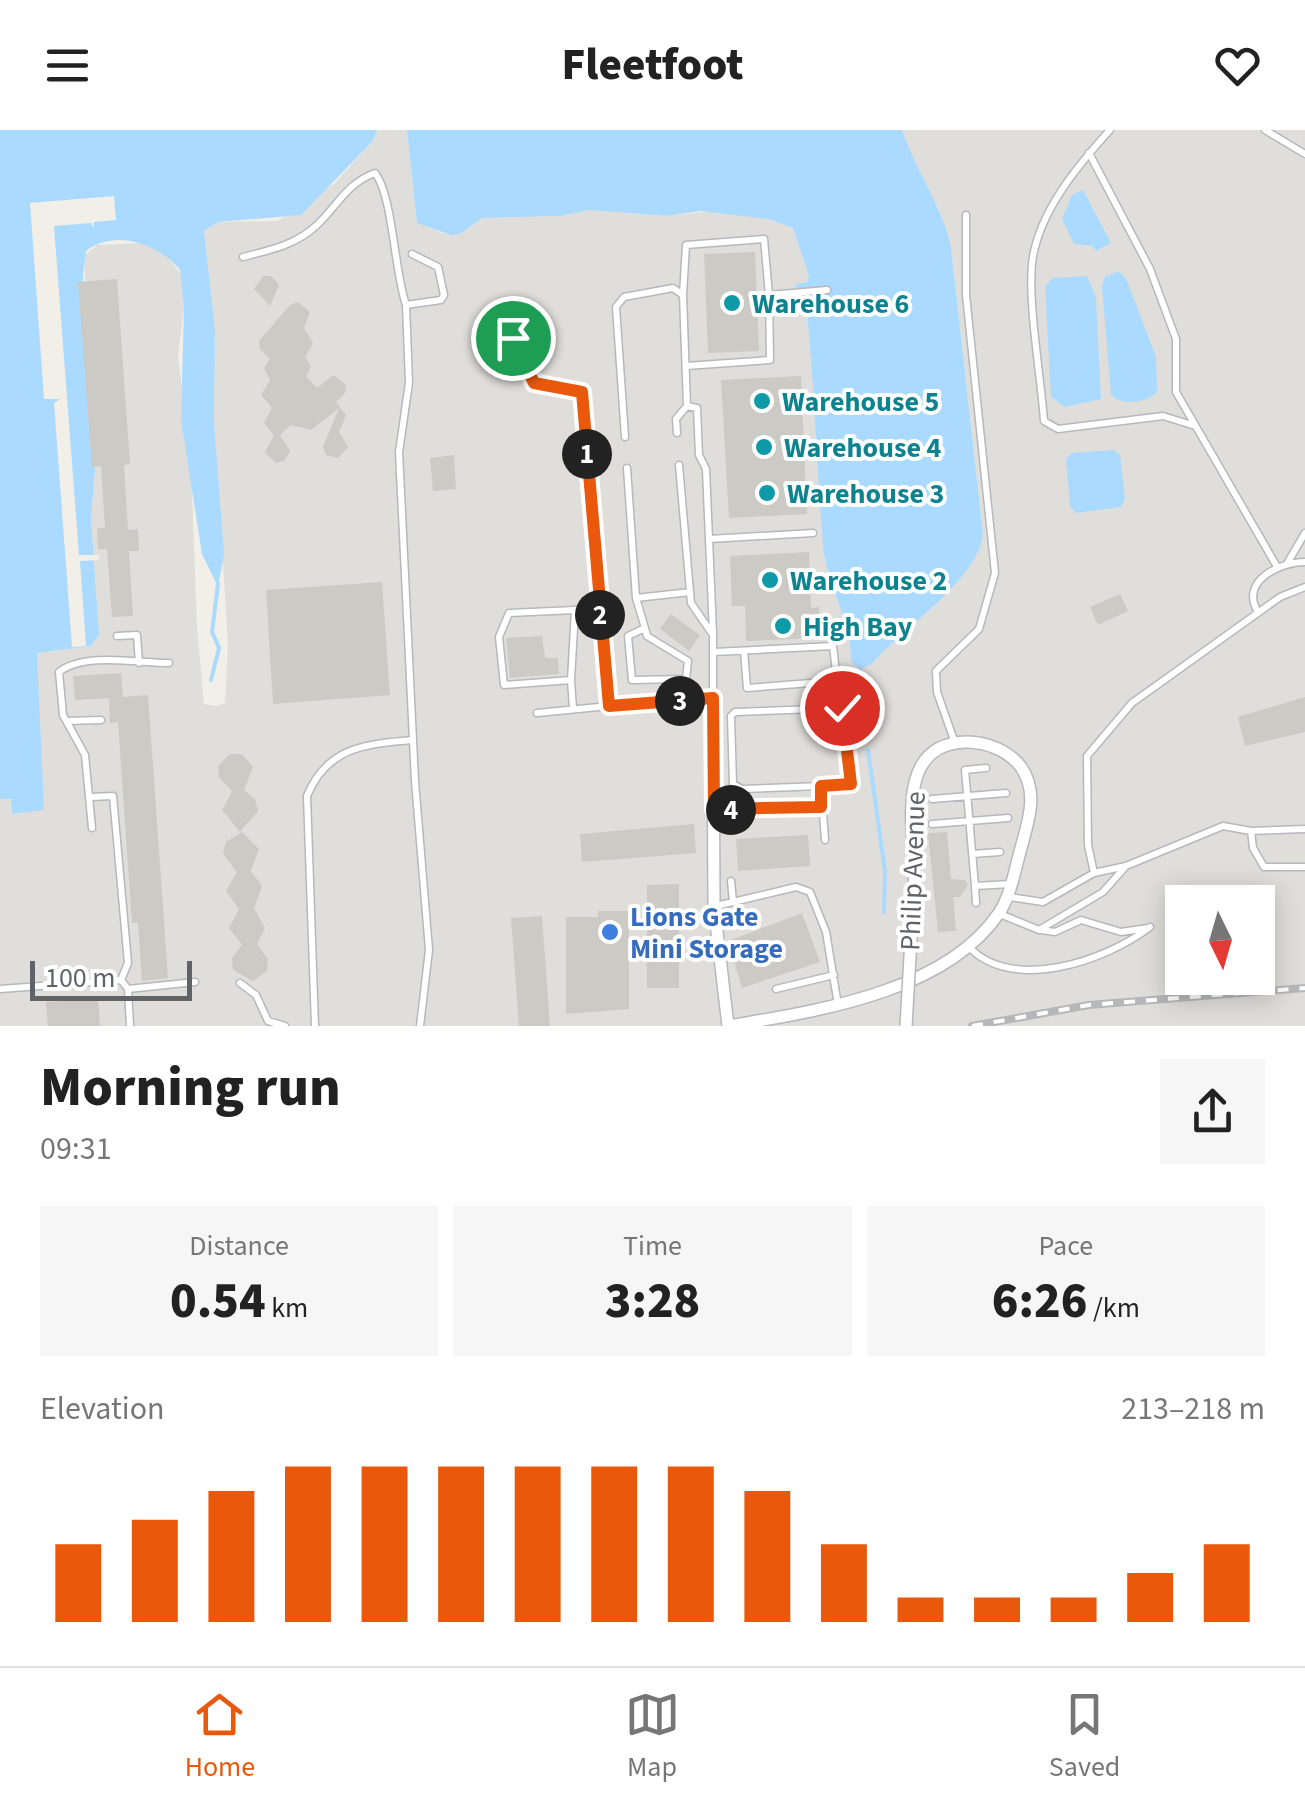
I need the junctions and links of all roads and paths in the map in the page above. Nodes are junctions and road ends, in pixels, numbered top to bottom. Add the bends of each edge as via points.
1 (1110, 130) edge
2 (1265, 130) edge
3 (1090, 153) junction
4 (1305, 154) edge
5 (966, 215) dead end
6 (412, 254) dead end
7 (243, 256) dead end
8 (827, 290) dead end
9 (683, 295) junction
10 (769, 295) junction
11 (406, 306) junction
12 (513, 338) dead end
13 (685, 366) junction
14 (687, 406) junction
15 (1192, 425) junction
16 (677, 433) dead end
17 (625, 437) dead end
18 (680, 464) dead end
19 (627, 468) dead end
20 (813, 533) dead end
21 (1305, 533) edge
22 (709, 539) junction
23 (1305, 562) edge
24 (1288, 563) junction
25 (1276, 565) junction
26 (1305, 588) edge
27 (690, 592) junction
28 (636, 598) junction
29 (1258, 612) junction
30 (645, 628) junction
31 (714, 635) junction
32 (117, 636) dead end
33 (744, 651) junction
34 (714, 652) junction
35 (139, 663) junction
36 (170, 663) dead end
37 (571, 680) junction
38 (713, 698) junction
39 (609, 706) junction
40 (573, 709) junction
41 (537, 713) dead end
42 (101, 720) dead end
43 (67, 721) junction
44 (413, 740) junction
45 (955, 743) junction
46 (986, 768) dead end
47 (821, 786) junction
48 (742, 789) junction
49 (1006, 793) dead end
50 (968, 796) junction
51 (90, 797) junction
52 (932, 799) dead end
53 (821, 807) junction
54 (714, 809) junction
55 (742, 810) junction
56 (1008, 818) dead end
57 (970, 821) junction
58 (932, 824) dead end
59 (92, 828) dead end
60 (1305, 829) edge
61 (1251, 831) junction
62 (825, 840) dead end
63 (1000, 852) dead end
64 (972, 854) junction
65 (1126, 866) junction
66 (1305, 867) edge
67 (1094, 873) junction
68 (731, 881) dead end
69 (975, 886) junction
70 (1008, 890) junction
71 (733, 902) junction
72 (976, 903) dead end
73 (714, 906) junction
74 (998, 914) junction
75 (1039, 930) junction
76 (968, 945) junction
77 (834, 976) junction
78 (121, 980) junction
79 (195, 982) dead end
80 (240, 983) dead end
81 (0, 989) edge
82 (128, 989) junction
83 (776, 989) dead end
84 (838, 1007) junction
85 (268, 1024) edge
86 (130, 1026) edge
87 (285, 1026) edge
88 (315, 1026) edge
89 (420, 1026) edge
90 (729, 1026) edge
91 (906, 1026) edge

1 - 3 lane
2 - 4 lane
3 - 15 lane via 1150,269 1176,339 1174,383
3 - 15 lane via 1045,222 1032,264 1044,421 1058,429 1163,416
5 - 45 lane via 966,295 995,574 979,629 936,670
6 - 11 lane via 438,267 444,294
7 - 11 lane via 284,247 316,226 355,180 376,172 385,185 395,272
8 - 10 lane
9 - 10 lane via 686,245 764,239
9 - 13 lane
9 - 17 lane via 672,288 624,297 616,307
10 - 13 lane via 770,360
11 - 44 lane via 409,382 399,452
12 - 39 lane via 534,383 582,392
13 - 14 lane
14 - 16 lane via 676,420
14 - 22 lane via 697,408
15 - 25 lane
18 - 27 lane
19 - 28 lane
20 - 22 lane
21 - 24 lane
22 - 31 lane
23 - 24 lane
24 - 25 lane
25 - 29 lane via 1255,590
26 - 29 lane
27 - 28 lane
27 - 31 lane
28 - 30 lane
29 - 67 lane via 1132,703 1087,756
30 - 30 lane via 647,636 688,661 686,679 634,682 628,636
31 - 34 lane
32 - 35 lane via 137,635
33 - 33 lane via 833,646 837,682 747,688
33 - 34 lane
34 - 38 lane
35 - 36 lane
35 - 43 lane via 69,664 59,672
37 - 37 lane via 576,610 509,613 499,637 504,684
37 - 40 lane
38 - 39 lane
38 - 54 street
39 - 40 lane
40 - 41 lane
42 - 43 lane
43 - 51 lane via 84,755
44 - 88 lane via 337,756 316,774 306,796
44 - 89 lane via 429,950
45 - 70 street via 1005,752 1027,778 1031,812
45 - 91 street, Philip Avenue, bridge via 927,758 914,779
46 - 50 lane via 965,770
47 - 48 lane
47 - 48 lane via 851,784 845,712 837,705 735,712 733,784
47 - 53 lane
48 - 55 lane
49 - 50 lane
50 - 52 lane
50 - 57 lane
51 - 59 lane
51 - 78 lane via 114,796 128,963
53 - 55 lane
53 - 62 lane
54 - 55 lane
54 - 73 street
56 - 57 lane
57 - 58 lane
57 - 64 lane
60 - 61 lane
61 - 65 lane via 1224,826
61 - 66 lane via 1264,867
63 - 64 lane
64 - 69 lane
65 - 67 lane
65 - 75 lane via 1103,892
67 - 70 lane via 1042,902
68 - 71 lane
69 - 70 lane
69 - 72 lane
70 - 74 street
71 - 73 lane
71 - 77 lane via 796,886 810,892
73 - 90 street
74 - 75 lane
74 - 76 street
75 - 76 lane via 1055,932 1081,920 1121,932 1150,927 1037,971 995,968
76 - 84 street via 885,992
77 - 83 lane
77 - 84 lane
78 - 81 lane
78 - 82 lane
79 - 82 lane
80 - 85 lane via 256,996
82 - 86 lane
84 - 90 street
85 - 87 lane

